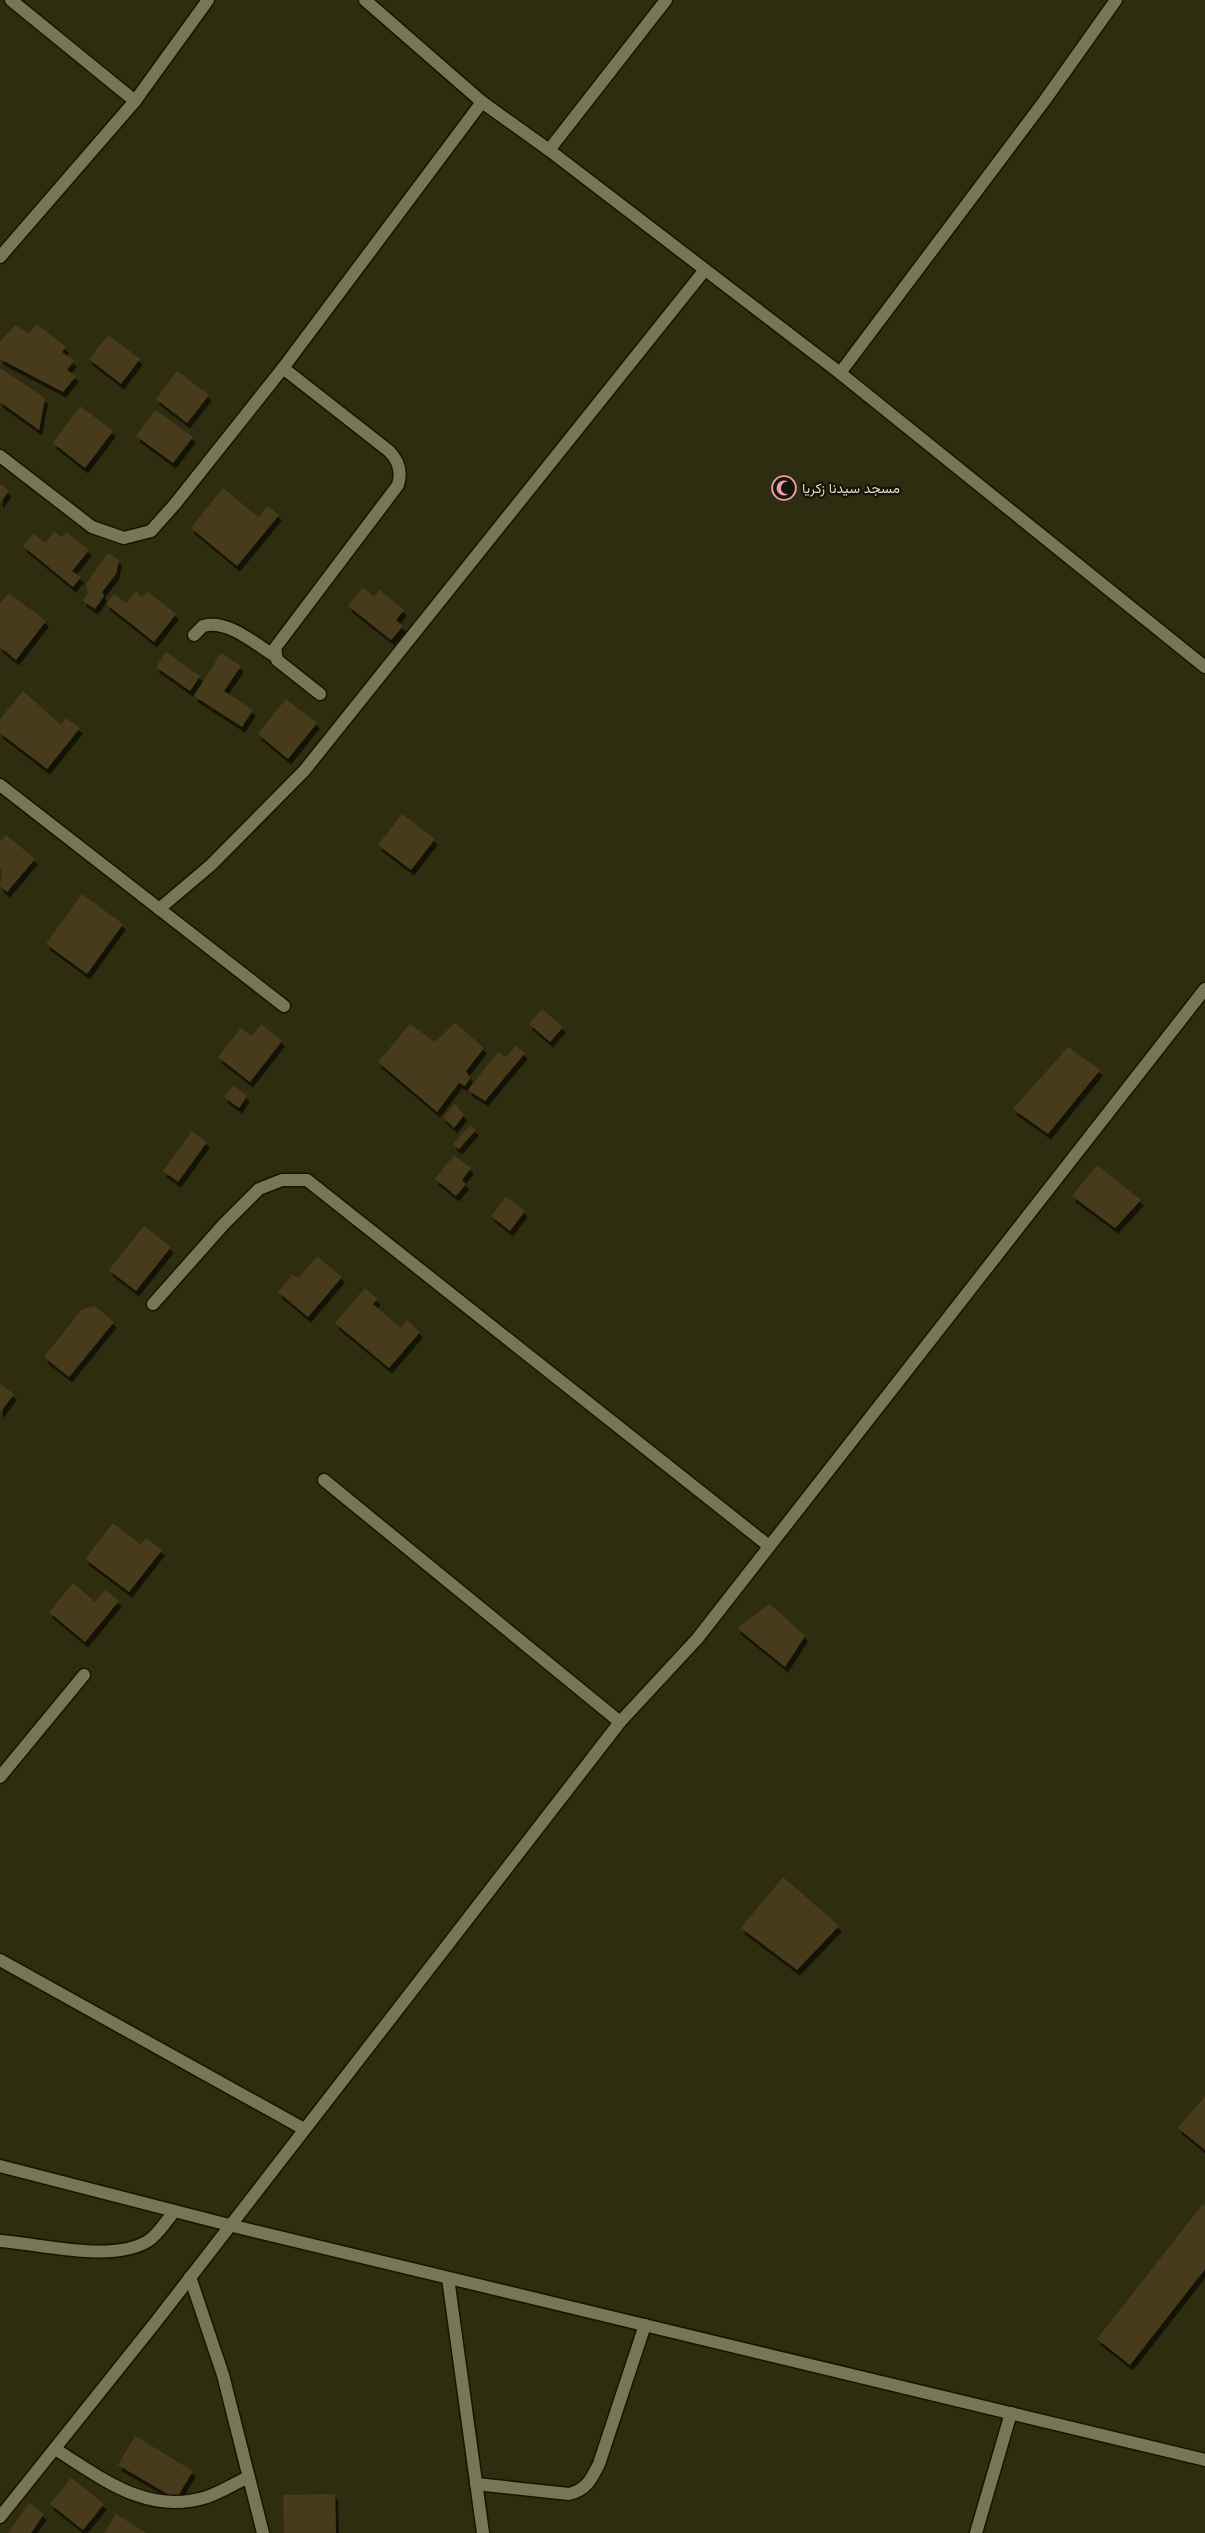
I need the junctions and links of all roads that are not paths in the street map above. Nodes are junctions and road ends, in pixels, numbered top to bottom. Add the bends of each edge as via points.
1 (11, 0) edge
2 (208, 0) edge
3 (365, 0) edge
4 (666, 0) edge
5 (1116, 0) edge
6 (135, 100) junction
7 (482, 102) junction
8 (549, 150) junction
9 (1, 254) edge
10 (704, 271) junction
11 (283, 368) junction
12 (840, 373) junction
13 (0, 456) edge
14 (194, 635) dead end
15 (275, 656) junction
16 (1205, 667) edge
17 (320, 694) dead end
18 (0, 786) edge
19 (160, 909) junction
20 (1205, 989) edge
21 (284, 1006) dead end
22 (153, 1304) dead end
23 (324, 1480) dead end
24 (769, 1546) junction
25 (84, 1675) dead end
26 (620, 1722) junction
27 (0, 1777) edge
28 (0, 1960) edge
29 (304, 2129) junction
30 (0, 2166) edge
31 (174, 2212) junction
32 (229, 2225) junction
33 (0, 2241) edge
34 (190, 2277) junction
35 (448, 2278) junction
36 (645, 2325) junction
37 (1011, 2413) junction
38 (54, 2449) junction
39 (1205, 2460) edge
40 (249, 2477) junction
41 (476, 2484) junction
42 (0, 2517) edge
43 (263, 2533) edge
44 (483, 2533) edge
45 (976, 2533) edge

1 - 6 street
2 - 6 street
3 - 7 street
4 - 8 street
5 - 12 street
6 - 9 street
7 - 8 street
7 - 11 street
8 - 10 street
10 - 12 street
10 - 19 street via 304,771 211,865
11 - 13 street via 151,531 124,538 92,527
11 - 15 street via 389,451 402,474 398,485 275,648
12 - 16 street
14 - 15 street via 203,626 220,625
15 - 17 street
18 - 19 street
19 - 21 street
20 - 24 street
22 - 24 street via 259,1189 282,1180 306,1180
23 - 26 street
24 - 26 street via 696,1639
25 - 27 street
26 - 29 street
28 - 29 street
29 - 32 street
30 - 31 street
31 - 32 street
31 - 33 street via 150,2240 133,2248 112,2252
32 - 34 street
32 - 35 street
34 - 38 street
34 - 40 street via 223,2375
35 - 36 street
35 - 41 street
36 - 37 street
36 - 41 street via 599,2464 582,2491 569,2494
37 - 39 street
37 - 45 street
38 - 40 street via 130,2494 169,2504 206,2497
38 - 42 street
40 - 43 street
41 - 44 street

